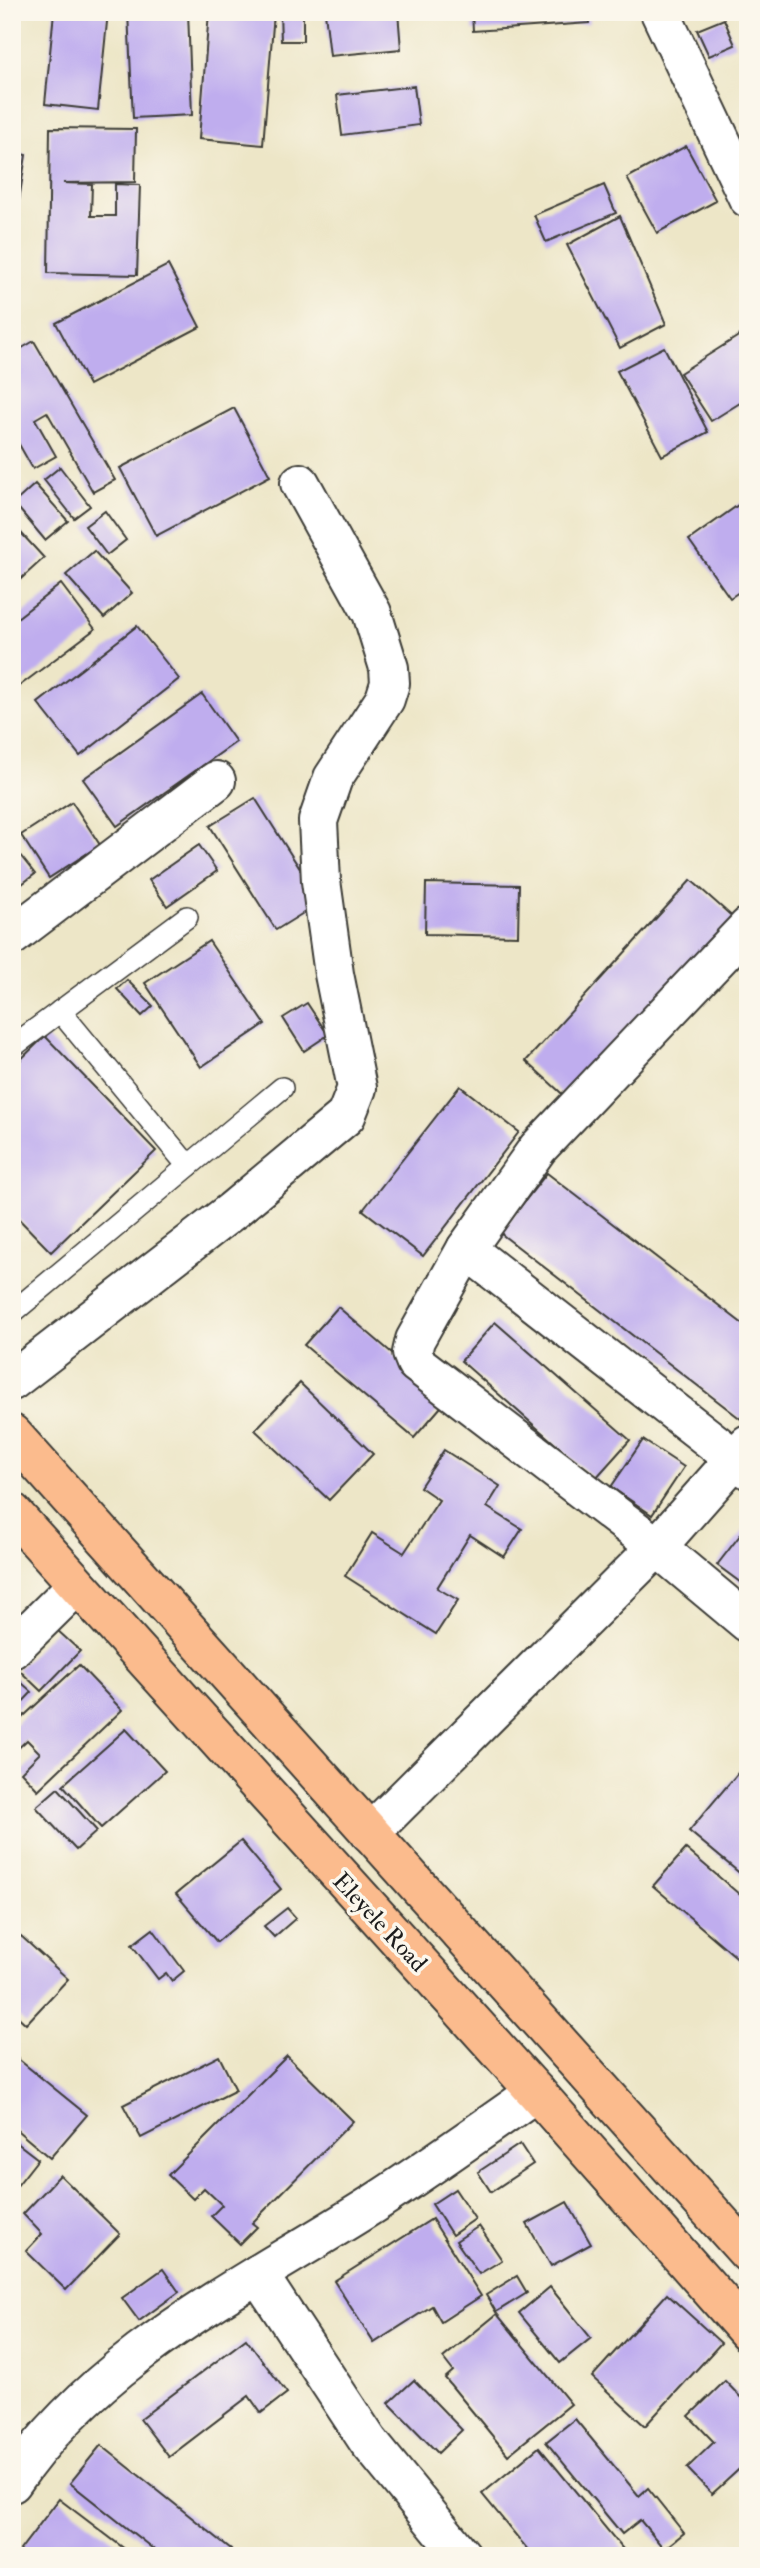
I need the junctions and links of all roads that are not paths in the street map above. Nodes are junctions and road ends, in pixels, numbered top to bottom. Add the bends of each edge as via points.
1 (660, 12) edge
2 (748, 198) edge
3 (299, 483) dead end
4 (216, 781) dead end
5 (187, 917) dead end
6 (748, 926) edge
7 (12, 936) edge
8 (60, 1011) junction
9 (12, 1047) edge
10 (282, 1088) dead end
11 (188, 1166) junction
12 (466, 1249) junction
13 (12, 1313) edge
14 (12, 1381) edge
15 (12, 1434) edge
16 (743, 1457) edge
17 (12, 1512) edge
18 (657, 1547) junction
19 (78, 1585) junction
20 (748, 1623) edge
21 (12, 1649) edge
22 (369, 1833) junction
23 (536, 2092) junction
24 (748, 2253) edge
25 (258, 2274) junction
26 (748, 2332) edge
27 (12, 2483) edge
28 (463, 2556) edge

1 - 2 street
3 - 14 street via 372,613 389,668 385,699 333,778 318,821 334,974 357,1088 346,1116 232,1211
4 - 7 street
5 - 8 lane
6 - 12 street via 538,1148
8 - 9 lane
8 - 11 lane
10 - 11 lane
11 - 13 lane
12 - 16 street
12 - 18 street via 415,1340 412,1353 416,1363
15 - 22 main road
16 - 18 street
17 - 19 main road, Eleyele Road
18 - 20 street
18 - 22 street
19 - 21 street
19 - 23 main road, Eleyele Road
22 - 24 main road
23 - 25 street via 369,2206
23 - 26 main road, Eleyele Road
25 - 27 street via 96,2387 28,2459
25 - 28 street via 368,2441

